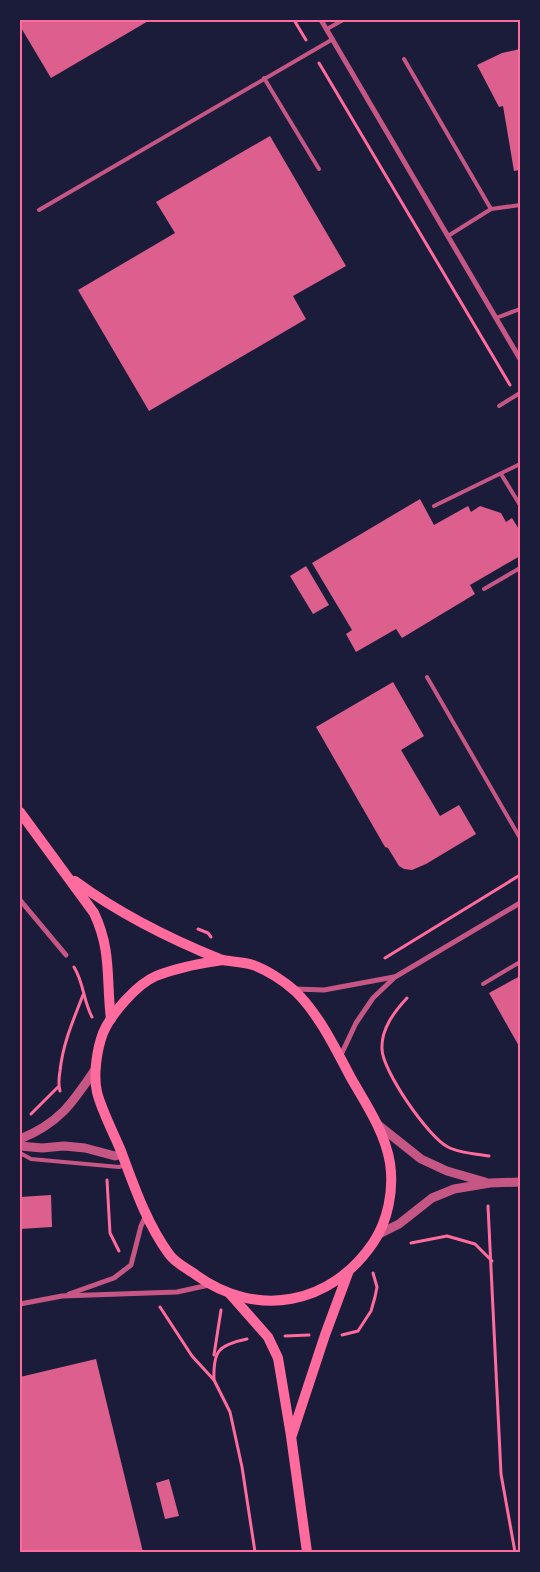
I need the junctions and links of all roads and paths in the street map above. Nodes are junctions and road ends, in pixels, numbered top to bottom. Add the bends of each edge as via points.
1 (294, 20) edge
2 (322, 20) edge
3 (343, 20) edge
4 (327, 29) junction
5 (333, 39) junction
6 (312, 50) junction
7 (404, 59) dead end
8 (264, 78) junction
9 (319, 169) dead end
10 (520, 205) edge
11 (491, 209) junction
12 (39, 210) dead end
13 (448, 236) junction
14 (520, 309) edge
15 (496, 318) junction
16 (520, 359) edge
17 (518, 394) edge
18 (499, 406) dead end
19 (520, 464) edge
20 (501, 474) junction
21 (520, 505) edge
22 (434, 506) dead end
23 (520, 568) edge
24 (484, 589) dead end
25 (427, 677) dead end
26 (20, 812) edge
27 (520, 838) edge
28 (66, 875) junction
29 (520, 876) edge
30 (20, 900) edge
31 (520, 903) edge
32 (66, 955) joint
33 (385, 958) dead end
34 (223, 960) junction
35 (520, 962) edge
36 (395, 977) junction
37 (483, 984) dead end
38 (294, 990) junction
39 (109, 991) junction
40 (407, 998) dead end
41 (111, 1019) junction
42 (89, 1022) dead end
43 (340, 1058) junction
44 (96, 1068) junction
45 (59, 1086) junction
46 (60, 1093) dead end
47 (25, 1118) dead end
48 (376, 1123) junction
49 (20, 1139) edge
50 (20, 1146) edge
51 (20, 1153) edge
52 (122, 1154) junction
53 (489, 1156) dead end
54 (125, 1165) junction
55 (520, 1182) edge
56 (490, 1183) junction
57 (488, 1206) dead end
58 (146, 1215) junction
59 (378, 1234) junction
60 (411, 1243) dead end
61 (492, 1262) junction
62 (348, 1273) junction
63 (368, 1279) dead end
64 (210, 1285) junction
65 (230, 1294) junction
66 (62, 1296) junction
67 (20, 1304) edge
68 (215, 1309) dead end
69 (222, 1312) junction
70 (316, 1334) dead end
71 (280, 1336) dead end
72 (335, 1336) dead end
73 (254, 1338) dead end
74 (214, 1357) junction
75 (291, 1436) junction
76 (255, 1552) edge
77 (307, 1552) edge
78 (515, 1552) edge

1 - 6 path
2 - 4 street
3 - 4 lane
4 - 5 street
5 - 6 lane
5 - 13 street
6 - 8 lane
6 - 17 path
7 - 11 lane
8 - 9 lane
8 - 12 lane
10 - 11 lane
11 - 13 lane
13 - 15 street
14 - 15 lane
15 - 16 street
17 - 18 lane
19 - 20 lane
20 - 21 lane
20 - 22 lane
23 - 24 lane
25 - 27 lane
26 - 28 main road
28 - 34 main road via 138,922
28 - 39 main road via 102,929 109,965
29 - 33 path
30 - 32 street
31 - 36 street
32 - 45 path via 78,974 84,996 67,1036
34 - 38 main road via 253,965
34 - 41 main road via 190,965 154,977 133,993
35 - 37 lane
36 - 38 street via 324,990
36 - 43 street via 373,998 356,1023
38 - 43 main road via 313,1012
39 - 41 main road
39 - 42 path
40 - 53 path via 395,1011 385,1033 382,1050 391,1074 409,1106 447,1147
41 - 44 main road via 103,1034
43 - 48 main road
44 - 49 street via 66,1110 39,1132
44 - 52 main road via 97,1091
45 - 46 path
45 - 47 path
48 - 56 street via 421,1159 447,1171
48 - 59 main road via 386,1146 391,1186
50 - 52 street via 64,1146 115,1156
51 - 54 lane via 31,1159 47,1161
52 - 54 main road
54 - 58 main road
55 - 56 street
56 - 59 street via 454,1189 432,1198 399,1224
57 - 61 path
58 - 64 main road via 170,1256
58 - 66 street via 130,1265 114,1278
59 - 62 main road
60 - 61 path via 447,1236 475,1244
61 - 78 path via 501,1474
62 - 65 main road via 305,1297 284,1301
62 - 75 main road
63 - 72 path via 372,1273 377,1287 371,1311 358,1331
64 - 65 main road
64 - 66 street via 178,1292
64 - 69 path
65 - 75 main road via 268,1337 278,1358
66 - 67 street
68 - 69 path
69 - 74 path
70 - 71 path
73 - 74 path via 234,1342
74 - 76 path via 214,1380 230,1412 237,1438
75 - 77 main road

